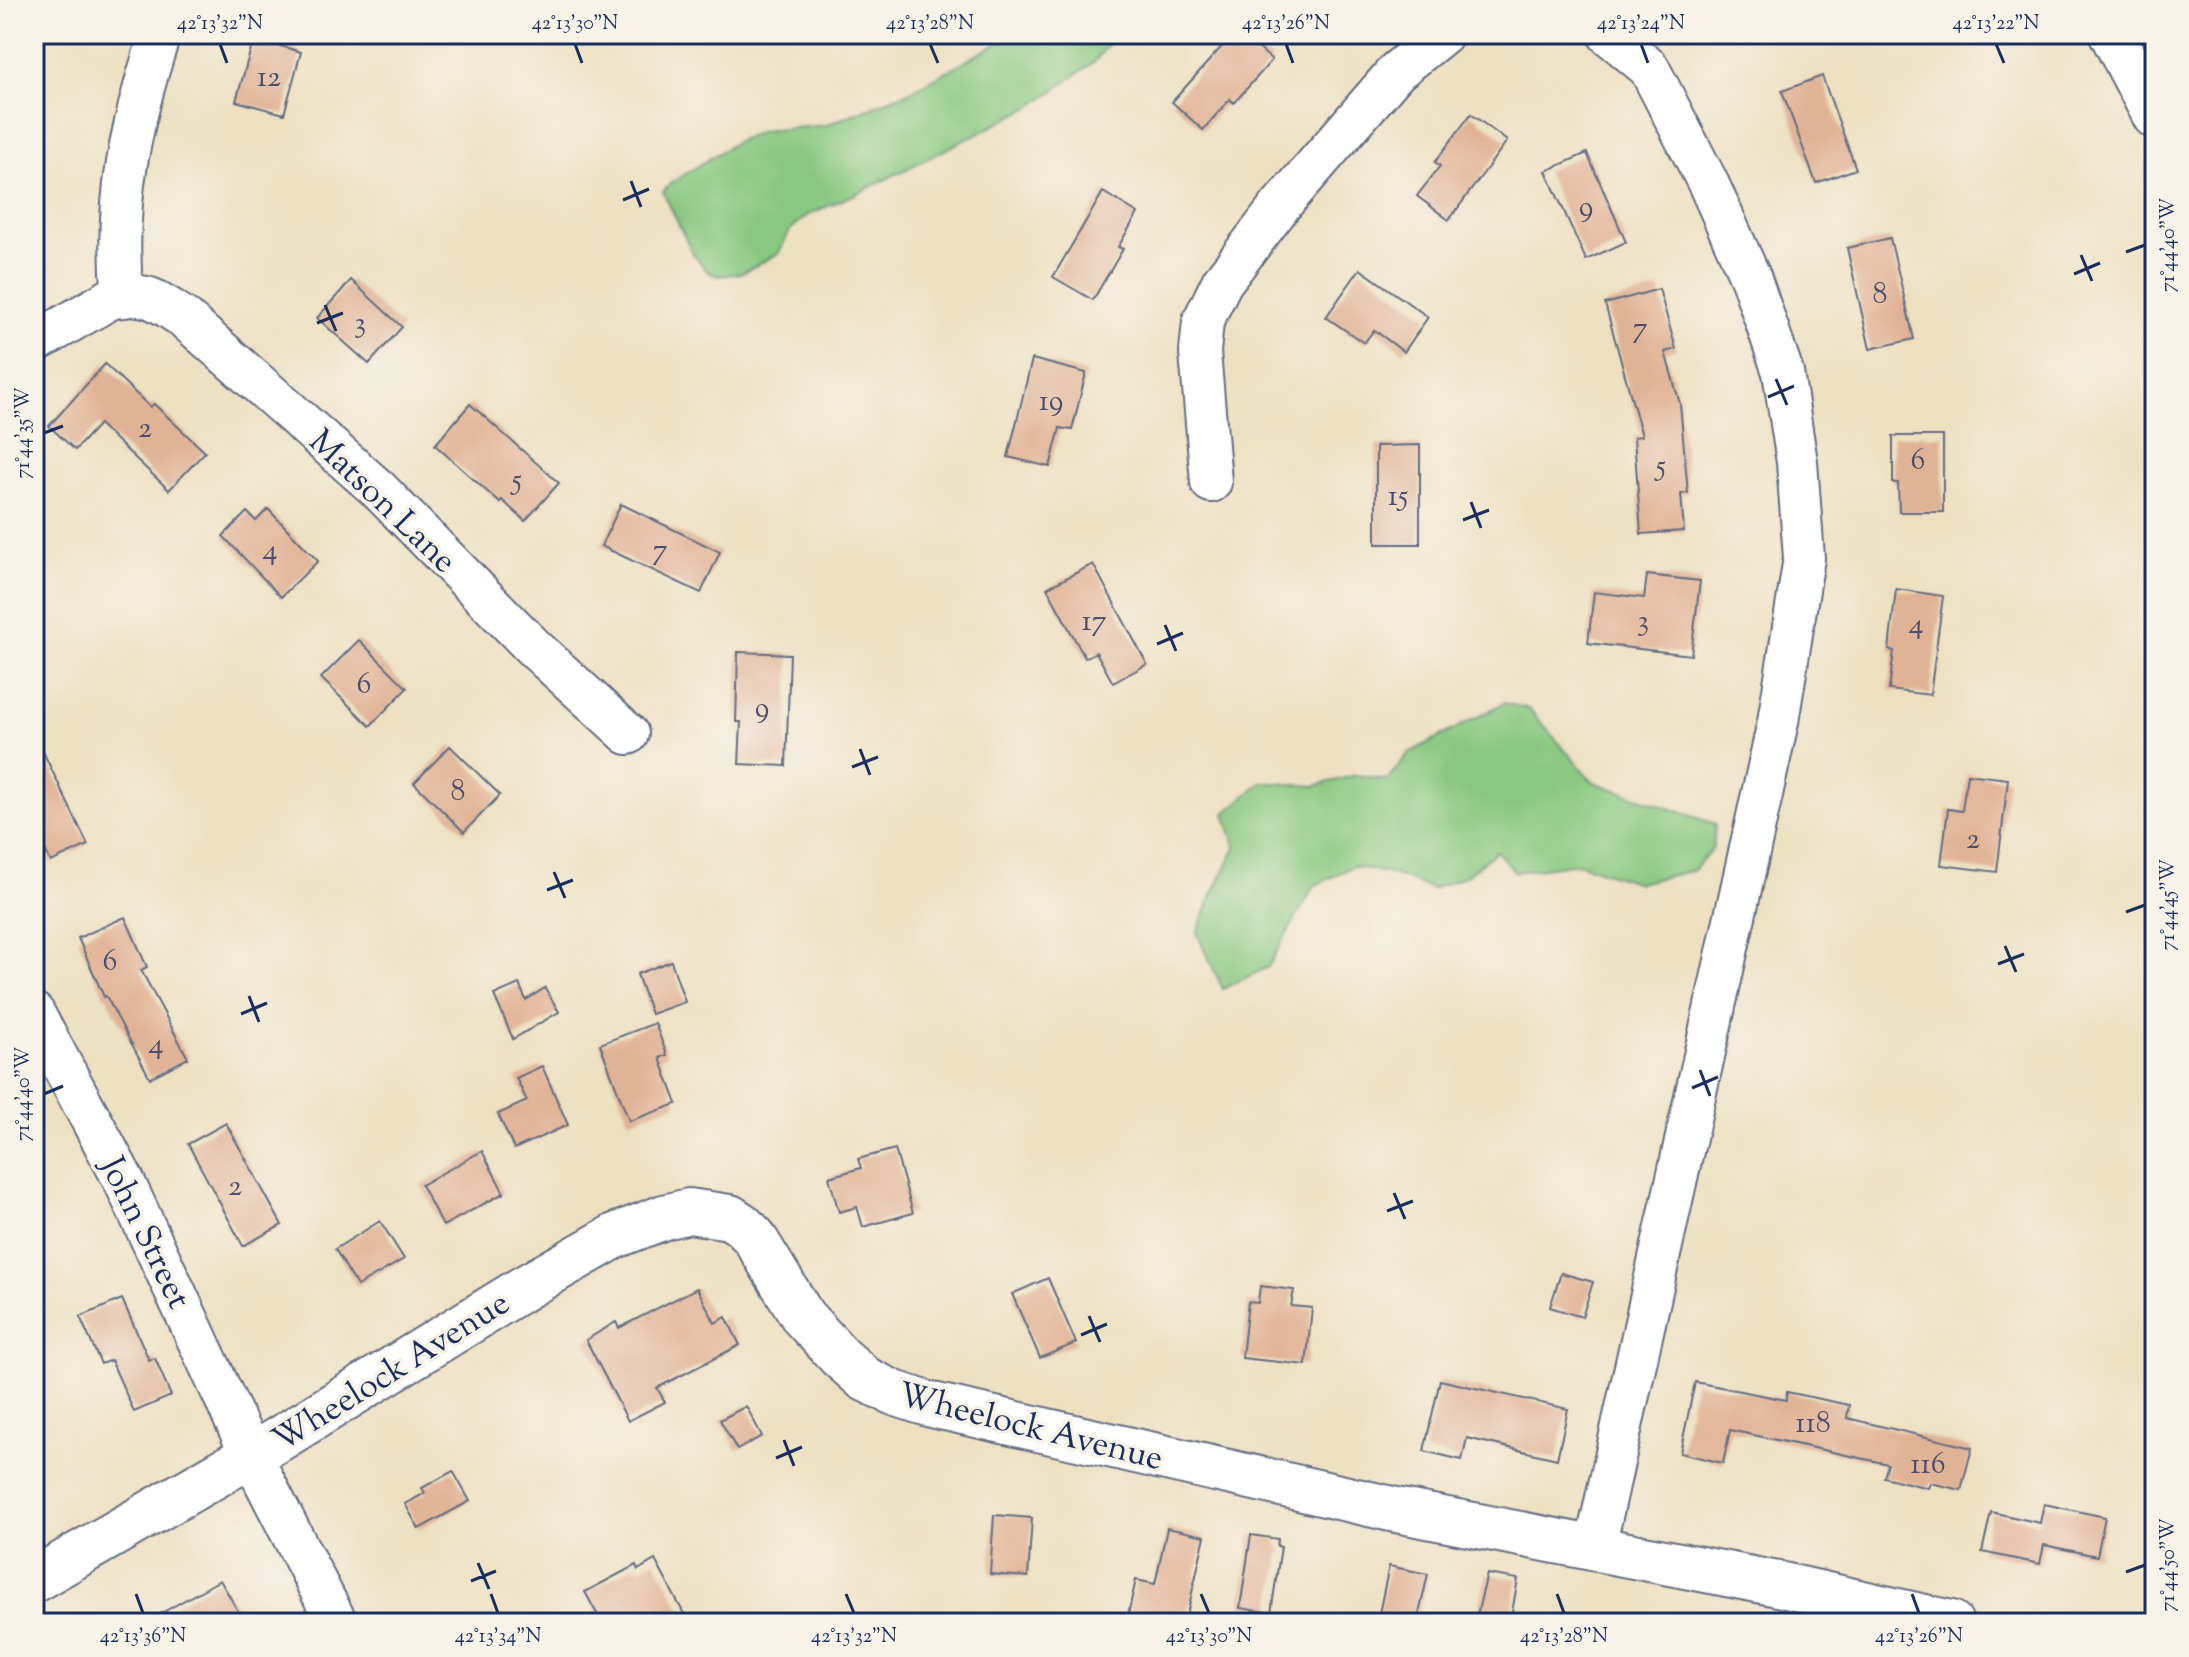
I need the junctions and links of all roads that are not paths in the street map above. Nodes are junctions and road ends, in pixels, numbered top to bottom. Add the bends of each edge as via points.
1 (160, 34) edge
2 (1443, 34) edge
3 (2112, 34) edge
4 (2119, 34) edge
5 (1613, 36) edge
6 (2155, 114) edge
7 (123, 297) junction
8 (34, 343) edge
9 (1211, 482) dead end
10 (628, 734) dead end
11 (34, 1013) edge
12 (251, 1455) junction
13 (1595, 1548) junction
14 (34, 1580) edge
15 (337, 1623) edge
16 (1951, 1623) edge

1 - 7 street via 122,188 118,253
2 - 9 street via 1397,71 1222,282 1203,321 1200,352
3 - 6 main road
4 - 6 main road
5 - 13 street via 1649,68 1751,279 1783,372 1804,558 1778,722
7 - 8 street via 104,302
7 - 10 street, Matson Lane via 149,296 184,318 378,489 533,647
11 - 12 street, John Street via 124,1181
12 - 13 main road, Wheelock Avenue via 615,1236 689,1211 730,1217 742,1225 818,1334 865,1379 894,1393 1298,1489
12 - 14 main road, Wheelock Avenue
12 - 15 street, John Street
13 - 16 main road, Wheelock Avenue

